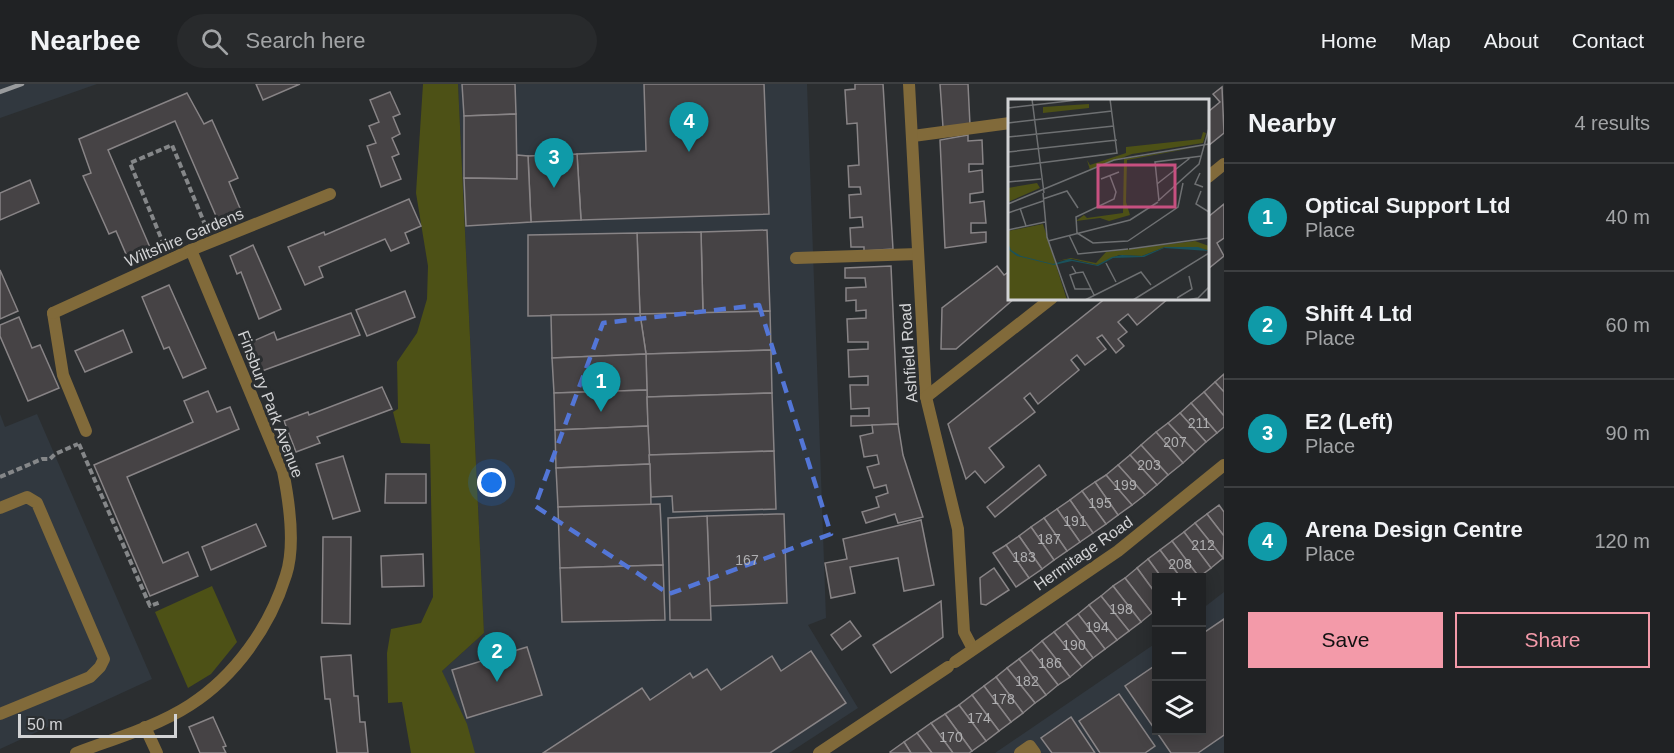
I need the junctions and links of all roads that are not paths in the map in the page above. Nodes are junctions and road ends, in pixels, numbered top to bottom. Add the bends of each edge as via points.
1 (909, 84) edge
2 (1008, 123) edge
3 (913, 136) junction
4 (1224, 164) edge
5 (1209, 176) edge
6 (330, 194) dead end
7 (192, 250) junction
8 (918, 254) junction
9 (796, 258) dead end
10 (1049, 300) edge
11 (926, 397) junction
12 (86, 431) road end
13 (1224, 465) edge
14 (0, 508) edge
15 (973, 649) junction
16 (0, 714) edge
17 (145, 727) junction
18 (76, 753) edge
19 (157, 753) edge
20 (819, 753) edge
21 (1020, 753) edge
22 (1035, 753) edge

1 - 3 street, Ashfield Road
2 - 3 street
3 - 8 street, Ashfield Road
4 - 5 street
6 - 7 street, Wiltshire Gardens
7 - 12 street, Wiltshire Gardens via 53,313 63,375
7 - 17 street, Finsbury Park Avenue via 283,471 290,508 287,574 261,630 239,663 190,705
8 - 9 street
8 - 11 street, Ashfield Road
10 - 11 street
11 - 15 street, Ashfield Road via 958,529 964,632
13 - 15 street, Hermitage Road via 1118,551
14 - 16 street via 27,497 37,503 104,659 90,676
15 - 20 street, Hermitage Road
17 - 18 street, Finsbury Park Avenue
17 - 19 street
21 - 22 street via 1030,746

